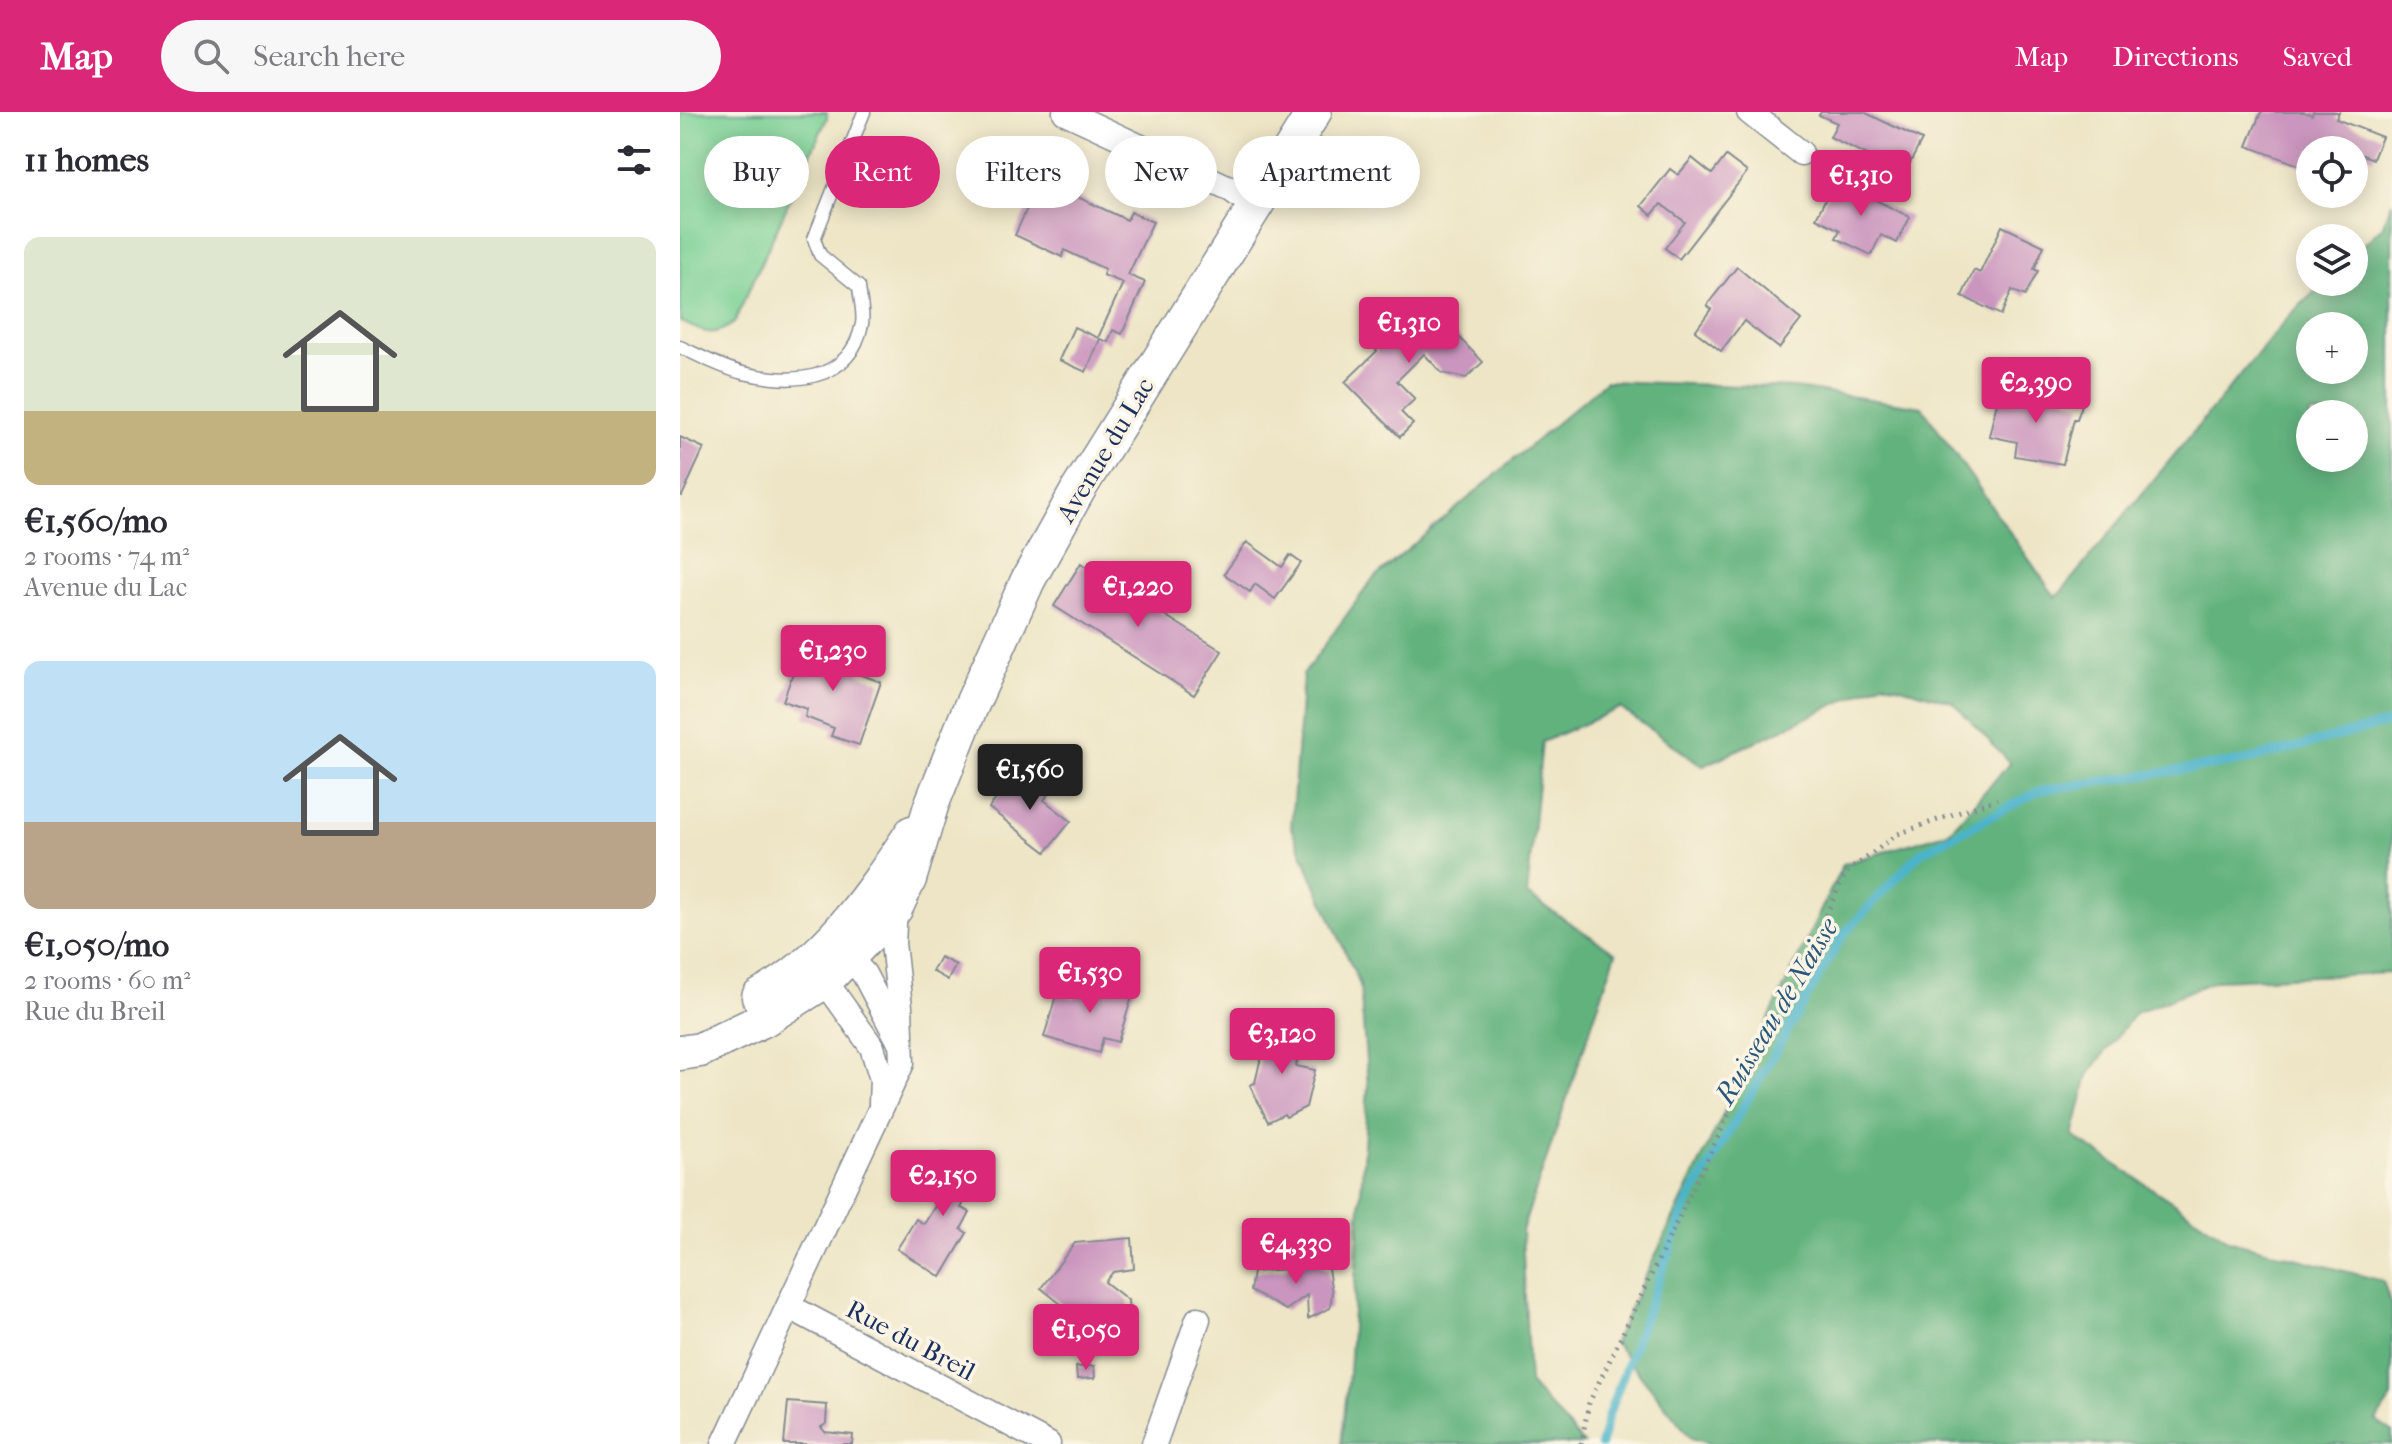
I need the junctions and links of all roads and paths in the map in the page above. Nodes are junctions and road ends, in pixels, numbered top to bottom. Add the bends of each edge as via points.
1 (864, 112) edge
2 (1065, 112) edge
3 (1314, 112) edge
4 (1749, 112) edge
5 (1299, 136) edge
6 (1801, 153) dead end
7 (1233, 191) edge
8 (1254, 208) edge
9 (680, 347) edge
10 (1997, 799) dead end
11 (931, 806) junction
12 (895, 909) junction
13 (831, 965) junction
14 (680, 1040) edge
15 (899, 1040) junction
16 (680, 1053) edge
17 (881, 1110) junction
18 (790, 1307) junction
19 (1198, 1319) dead end
20 (724, 1444) edge
21 (1048, 1444) edge
22 (1154, 1444) edge
23 (1581, 1444) edge

1 - 9 lane via 814,239 820,255 859,287 863,323 851,353 830,372 797,380 741,373
2 - 7 street
3 - 5 street, Avenue du Lac
4 - 6 street
8 - 11 street, Avenue du Lac via 1078,490 1028,580
10 - 23 path via 1898,834 1846,873 1589,1403
11 - 12 street, Avenue du Lac
11 - 13 street, Avenue du Lac via 852,919
12 - 13 street, Avenue du Lac
12 - 15 street
13 - 14 street, Avenue du Lac
13 - 15 street via 855,964
13 - 16 street, Avenue du Lac via 763,1020 700,1050
13 - 17 street via 872,1047 882,1079
15 - 17 street via 902,1063
17 - 18 street
18 - 20 street
18 - 21 street, Rue du Breil
19 - 22 street

